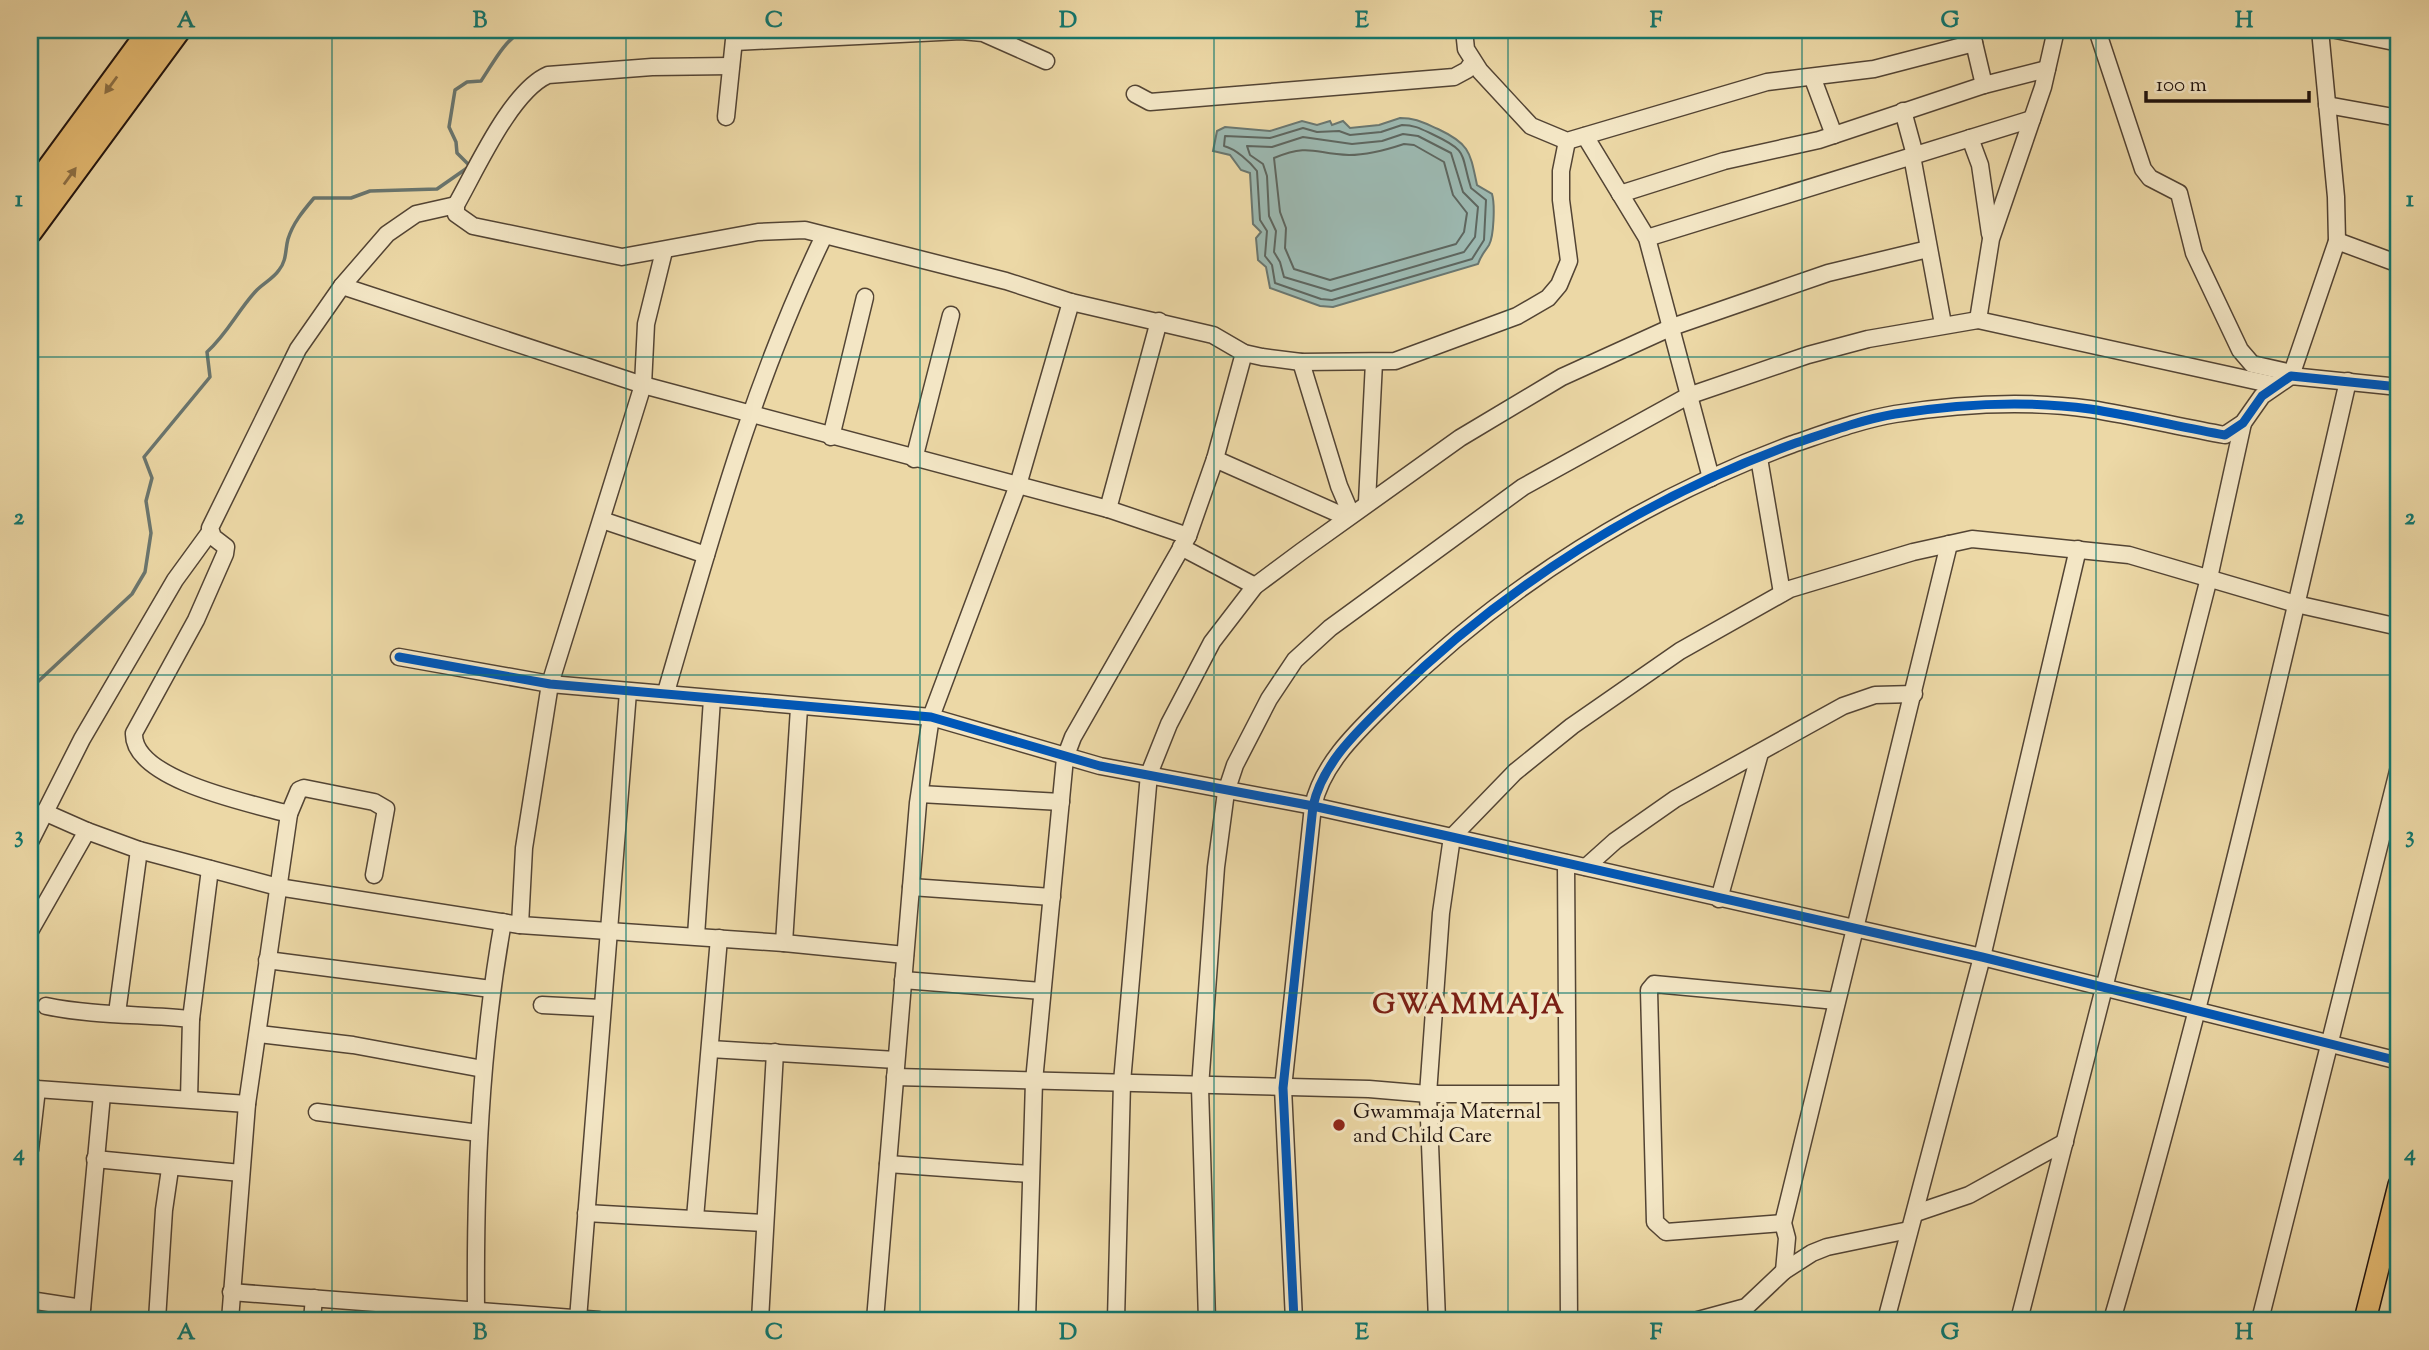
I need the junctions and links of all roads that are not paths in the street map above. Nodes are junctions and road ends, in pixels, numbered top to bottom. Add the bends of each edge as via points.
1 (1464, 30) edge
2 (2056, 30) edge
3 (2097, 30) edge
4 (2320, 30) edge
5 (2336, 30) edge
6 (167, 31) edge
7 (735, 36) edge
8 (1973, 36) edge
9 (2399, 43) edge
10 (1046, 61) dead end
11 (1472, 63) junction
12 (731, 66) junction
13 (2047, 69) junction
14 (1812, 79) junction
15 (1984, 85) junction
16 (1135, 94) dead end
17 (2327, 105) junction
18 (1903, 111) junction
19 (726, 117) dead end
20 (2399, 118) edge
21 (2032, 119) junction
22 (1834, 135) junction
23 (1585, 136) junction
24 (1970, 138) junction
25 (1567, 141) junction
26 (1913, 155) junction
27 (1620, 194) junction
28 (30, 195) edge
29 (456, 205) junction
30 (30, 230) edge
31 (824, 236) junction
32 (1647, 239) junction
33 (1990, 239) junction
34 (2337, 241) junction
35 (1928, 249) junction
36 (664, 251) junction
37 (2399, 264) edge
38 (342, 286) junction
39 (865, 297) dead end
40 (1071, 302) junction
41 (951, 315) dead end
42 (1978, 320) junction
43 (1159, 321) junction
44 (1943, 324) junction
45 (1672, 327) junction
46 (1244, 353) junction
47 (1301, 362) junction
48 (1374, 362) junction
49 (2292, 374) junction
50 (2347, 381) junction
51 (643, 385) junction
52 (2274, 385) junction
53 (2399, 387) edge
54 (1688, 397) junction
55 (748, 414) junction
56 (2243, 422) junction
57 (831, 437) junction
58 (1759, 457) junction
59 (914, 459) junction
60 (1214, 459) junction
61 (1710, 478) junction
62 (1018, 485) junction
63 (1367, 502) junction
64 (1108, 509) junction
65 (1349, 516) junction
66 (602, 520) junction
67 (210, 532) junction
68 (1185, 541) junction
69 (1950, 544) junction
70 (2078, 549) junction
71 (706, 555) junction
72 (2209, 578) junction
73 (1255, 586) junction
74 (1782, 593) junction
75 (2297, 604) junction
76 (2399, 627) edge
77 (399, 657) dead end
78 (550, 684) junction
79 (628, 692) junction
80 (666, 692) junction
81 (1914, 694) junction
82 (712, 699) junction
83 (799, 708) junction
84 (931, 717) junction
85 (1760, 753) junction
86 (1065, 758) junction
87 (2399, 767) edge
88 (1149, 774) junction
89 (1226, 792) junction
90 (919, 794) junction
91 (1061, 802) junction
92 (1313, 806) junction
93 (44, 812) junction
94 (289, 814) junction
95 (87, 831) junction
96 (1452, 836) junction
97 (30, 842) edge
98 (139, 850) junction
99 (1566, 863) junction
100 (1586, 867) junction
101 (210, 869) junction
102 (374, 875) dead end
103 (278, 887) junction
104 (911, 887) junction
105 (1052, 897) junction
106 (1719, 899) junction
107 (503, 922) junction
108 (520, 925) junction
109 (1854, 929) junction
110 (30, 931) edge
111 (607, 933) junction
112 (696, 936) junction
113 (719, 938) junction
114 (784, 943) junction
115 (905, 955) junction
116 (1982, 957) junction
117 (267, 960) junction
118 (903, 980) junction
119 (2106, 987) junction
120 (491, 989) junction
121 (1042, 991) junction
122 (1836, 1002) junction
123 (542, 1005) dead end
124 (46, 1006) dead end
125 (601, 1008) junction
126 (2195, 1011) junction
127 (117, 1013) junction
128 (191, 1019) junction
129 (259, 1034) junction
130 (2328, 1042) junction
131 (710, 1049) junction
132 (775, 1052) junction
133 (2399, 1061) edge
134 (896, 1068) junction
135 (483, 1069) junction
136 (1034, 1082) junction
137 (1122, 1082) junction
138 (34, 1087) edge
139 (1200, 1087) junction
140 (1283, 1088) junction
141 (1428, 1094) junction
142 (1566, 1094) junction
143 (102, 1095) junction
144 (189, 1099) junction
145 (247, 1104) junction
146 (317, 1112) dead end
147 (479, 1133) junction
148 (2065, 1142) junction
149 (30, 1150) edge
150 (95, 1159) junction
151 (888, 1164) junction
152 (170, 1169) junction
153 (241, 1173) junction
154 (1030, 1174) junction
155 (2399, 1185) edge
156 (586, 1213) junction
157 (1916, 1213) junction
158 (695, 1218) junction
159 (765, 1223) junction
160 (1783, 1223) junction
161 (1909, 1230) junction
162 (2399, 1239) edge
163 (1784, 1271) junction
164 (231, 1292) junction
165 (314, 1298) junction
166 (30, 1300) edge
167 (476, 1311) junction
168 (1746, 1313) edge
169 (81, 1314) edge
170 (578, 1319) edge
171 (157, 1320) edge
172 (230, 1320) edge
173 (312, 1320) edge
174 (599, 1320) edge
175 (760, 1320) edge
176 (875, 1320) edge
177 (1027, 1320) edge
178 (1116, 1320) edge
179 (1208, 1320) edge
180 (1294, 1320) edge
181 (1437, 1320) edge
182 (1569, 1320) edge
183 (1698, 1320) edge
184 (1886, 1320) edge
185 (2019, 1320) edge
186 (2112, 1320) edge
187 (2260, 1320) edge
188 (2365, 1320) edge
189 (2379, 1320) edge

1 - 11 street
2 - 13 street
3 - 49 street via 2143,169 2150,178 2179,193 2194,253 2240,349 2252,364
4 - 17 street
5 - 9 street
6 -> 28 highway
30 -> 6 highway
7 - 10 street via 961,31 993,36
7 - 12 street
8 - 14 street via 1874,69
8 - 15 street
11 - 16 street via 1454,77 1150,102
11 - 25 street via 1531,126
12 - 19 street
12 - 29 street via 652,67 548,75 538,80 506,121
13 - 15 street
13 - 21 street
14 - 22 street
14 - 23 street via 1767,82
15 - 18 street
17 - 20 street
17 - 34 street
18 - 22 street
18 - 26 street
21 - 24 street
21 - 33 street
22 - 27 street via 1724,161
23 - 25 street
23 - 27 street
24 - 26 street
24 - 33 street via 1980,165
25 - 48 street via 1561,200 1569,261 1548,298 1517,316 1443,345 1395,361
26 - 32 street
26 - 35 street
27 - 32 street
29 - 36 street via 460,219 473,226 622,257
29 - 38 street via 416,214 387,234
31 - 36 street via 781,229
31 - 40 street via 1006,281
31 - 55 street via 791,304
32 - 45 street
33 - 42 street
34 - 37 street
34 - 49 street
35 - 44 street
35 - 45 street via 1828,274
36 - 51 street via 646,324
38 - 51 street
38 - 67 street via 299,349
39 - 57 street
40 - 43 street
40 - 62 street
41 - 59 street
42 - 44 street
42 - 52 street
43 - 46 street via 1213,335
43 - 64 street
44 - 54 street via 1808,355
45 - 54 street
45 - 63 street via 1562,377 1460,438
46 - 47 street
46 - 60 street
47 - 48 street
47 - 65 street
48 - 63 street
49 - 50 street
49 - 52 street
50 - 53 street
50 - 75 street
51 - 55 street
51 - 66 street
52 - 56 street
54 - 61 street
54 - 89 street via 1522,487 1330,628 1295,660 1269,699
55 - 57 street
55 - 71 street
56 - 58 street via 2225,435 2088,409 1975,405 1892,414
56 - 72 street
57 - 59 street
58 - 61 street
58 - 74 street
59 - 62 street
60 - 65 street
60 - 68 street
61 - 92 street via 1572,554 1441,648 1354,734 1324,775
62 - 64 street
62 - 84 street
63 - 65 street
64 - 68 street
65 - 73 street
66 - 71 street
66 - 78 street
67 - 93 street via 133,652
67 - 94 street via 226,547 225,554 196,620 134,733 133,745 139,754 181,781
68 - 73 street
68 - 86 street
69 - 70 street via 1972,539
69 - 74 street
69 - 81 street
70 - 72 street via 2129,555
70 - 116 street
71 - 80 street
72 - 75 street
72 - 119 street
73 - 88 street via 1212,642 1168,724
74 - 96 street via 1680,651 1572,726 1515,772
75 - 76 street
75 - 126 street
77 - 78 street
78 - 79 street
78 - 108 street via 524,848
79 - 80 street
79 - 111 street
80 - 82 street
81 - 85 street via 1859,698
81 - 109 street
82 - 83 street
82 - 112 street
83 - 84 street
83 - 114 street
84 - 86 street
84 - 90 street
85 - 100 street via 1675,799
85 - 106 street
86 - 88 street
86 - 91 street
87 - 130 street
88 - 89 street
88 - 137 street
89 - 92 street
89 - 139 street
90 - 91 street
90 - 104 street
91 - 105 street
92 - 96 street
92 - 140 street
93 - 95 street
93 - 97 street
94 - 102 street via 303,788 381,804 386,809
94 - 103 street
95 - 98 street
95 - 110 street
96 - 99 street
96 - 141 street via 1440,926
98 - 101 street
98 - 127 street
99 - 100 street
99 - 142 street
100 - 106 street
101 - 103 street
101 - 128 street
103 - 107 street
103 - 117 street
104 - 105 street
104 - 115 street
105 - 121 street
106 - 109 street
107 - 108 street
107 - 120 street
108 - 111 street
109 - 116 street
109 - 122 street
111 - 112 street
111 - 125 street
112 - 113 street
113 - 114 street
113 - 131 street
114 - 115 street
115 - 118 street
116 - 119 street
116 - 157 street
117 - 120 street
117 - 129 street
118 - 121 street
118 - 134 street
119 - 126 street
119 - 148 street
120 - 135 street
121 - 136 street
122 - 160 street
122 - 160 street via 1654,984 1649,990 1654,1222 1666,1232
123 - 125 street
124 - 127 street via 83,1014
125 - 156 street
126 - 130 street
126 - 186 street
127 - 128 street
128 - 144 street
129 - 135 street via 353,1045
129 - 145 street
130 - 133 street
130 - 187 street
131 - 132 street
131 - 158 street
132 - 134 street
132 - 159 street
134 - 136 street
134 - 151 street
135 - 147 street
136 - 137 street
136 - 154 street
137 - 139 street
137 - 178 street
138 - 143 street
138 - 149 street
139 - 140 street
139 - 179 street
140 - 141 street
140 - 180 street
141 - 142 street
141 - 181 street
142 - 182 street
143 - 144 street
143 - 150 street
144 - 145 street
145 - 153 street
146 - 147 street
147 - 167 street
148 - 157 street via 1969,1195
148 - 185 street
150 - 152 street
150 - 169 street
151 - 154 street
151 - 176 street
152 - 153 street
152 - 171 street
153 - 164 street
154 - 177 street
155 - 188 main road
156 - 158 street
156 - 170 street
157 - 161 street
158 - 159 street
159 - 175 street
160 - 163 street via 1787,1238
161 - 163 street via 1827,1247
161 - 184 street
162 - 189 main road
163 - 168 street
164 - 165 street
164 - 172 street
165 - 167 street
165 - 173 street
166 - 169 street
167 - 170 street
168 - 183 street
170 - 174 street

